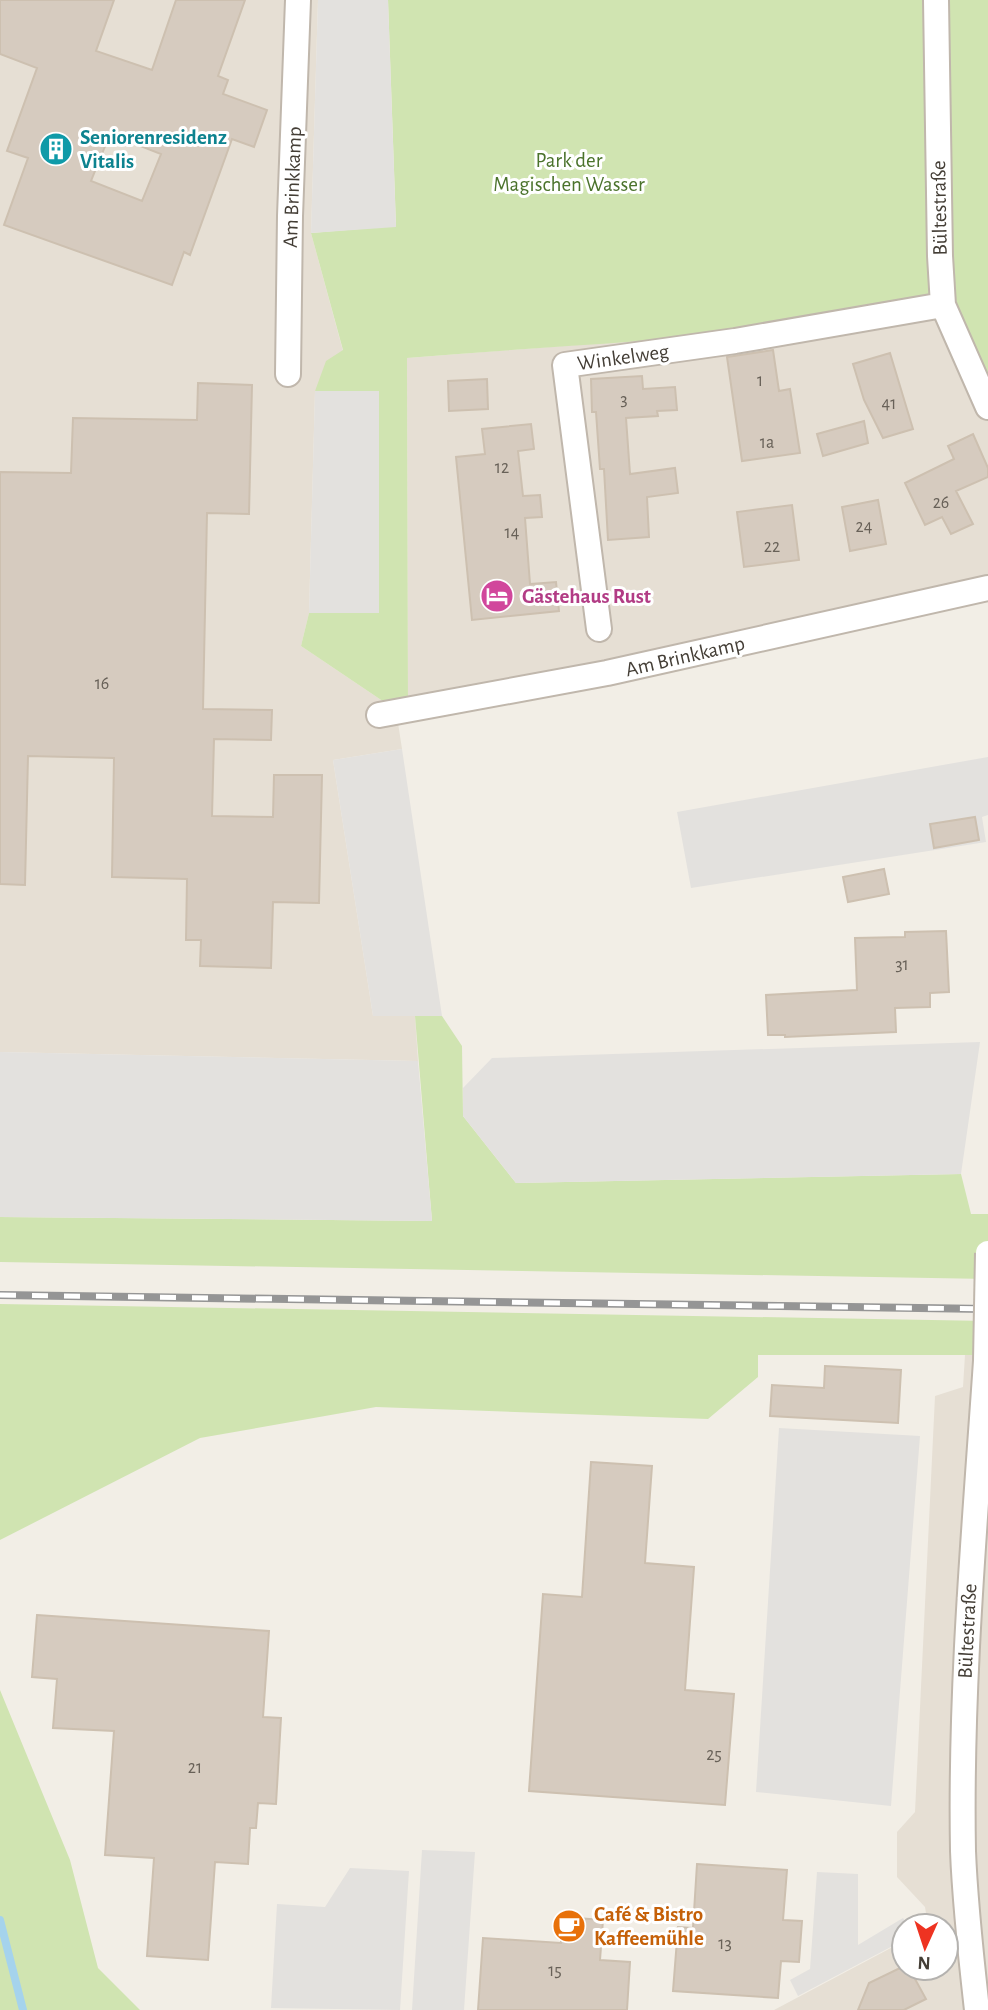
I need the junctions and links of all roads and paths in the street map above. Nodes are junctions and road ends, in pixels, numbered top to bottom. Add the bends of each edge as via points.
1 (298, 0) edge
2 (936, 0) edge
3 (943, 305) junction
4 (288, 374) dead end
5 (988, 407) edge
6 (988, 589) edge
7 (599, 629) dead end
8 (379, 715) dead end
9 (988, 1253) edge
10 (986, 1372) edge
11 (977, 2010) edge

1 - 4 street, Am Brinkkamp
2 - 3 street, Bültestraße
3 - 5 street, Bültestraße
3 - 7 street, Winkelweg via 565,365
6 - 8 street, Am Brinkkamp via 607,673
9 - 10 street, Bültestraße, bridge
10 - 11 street, Bültestraße via 969,1576 962,1781 963,1854

